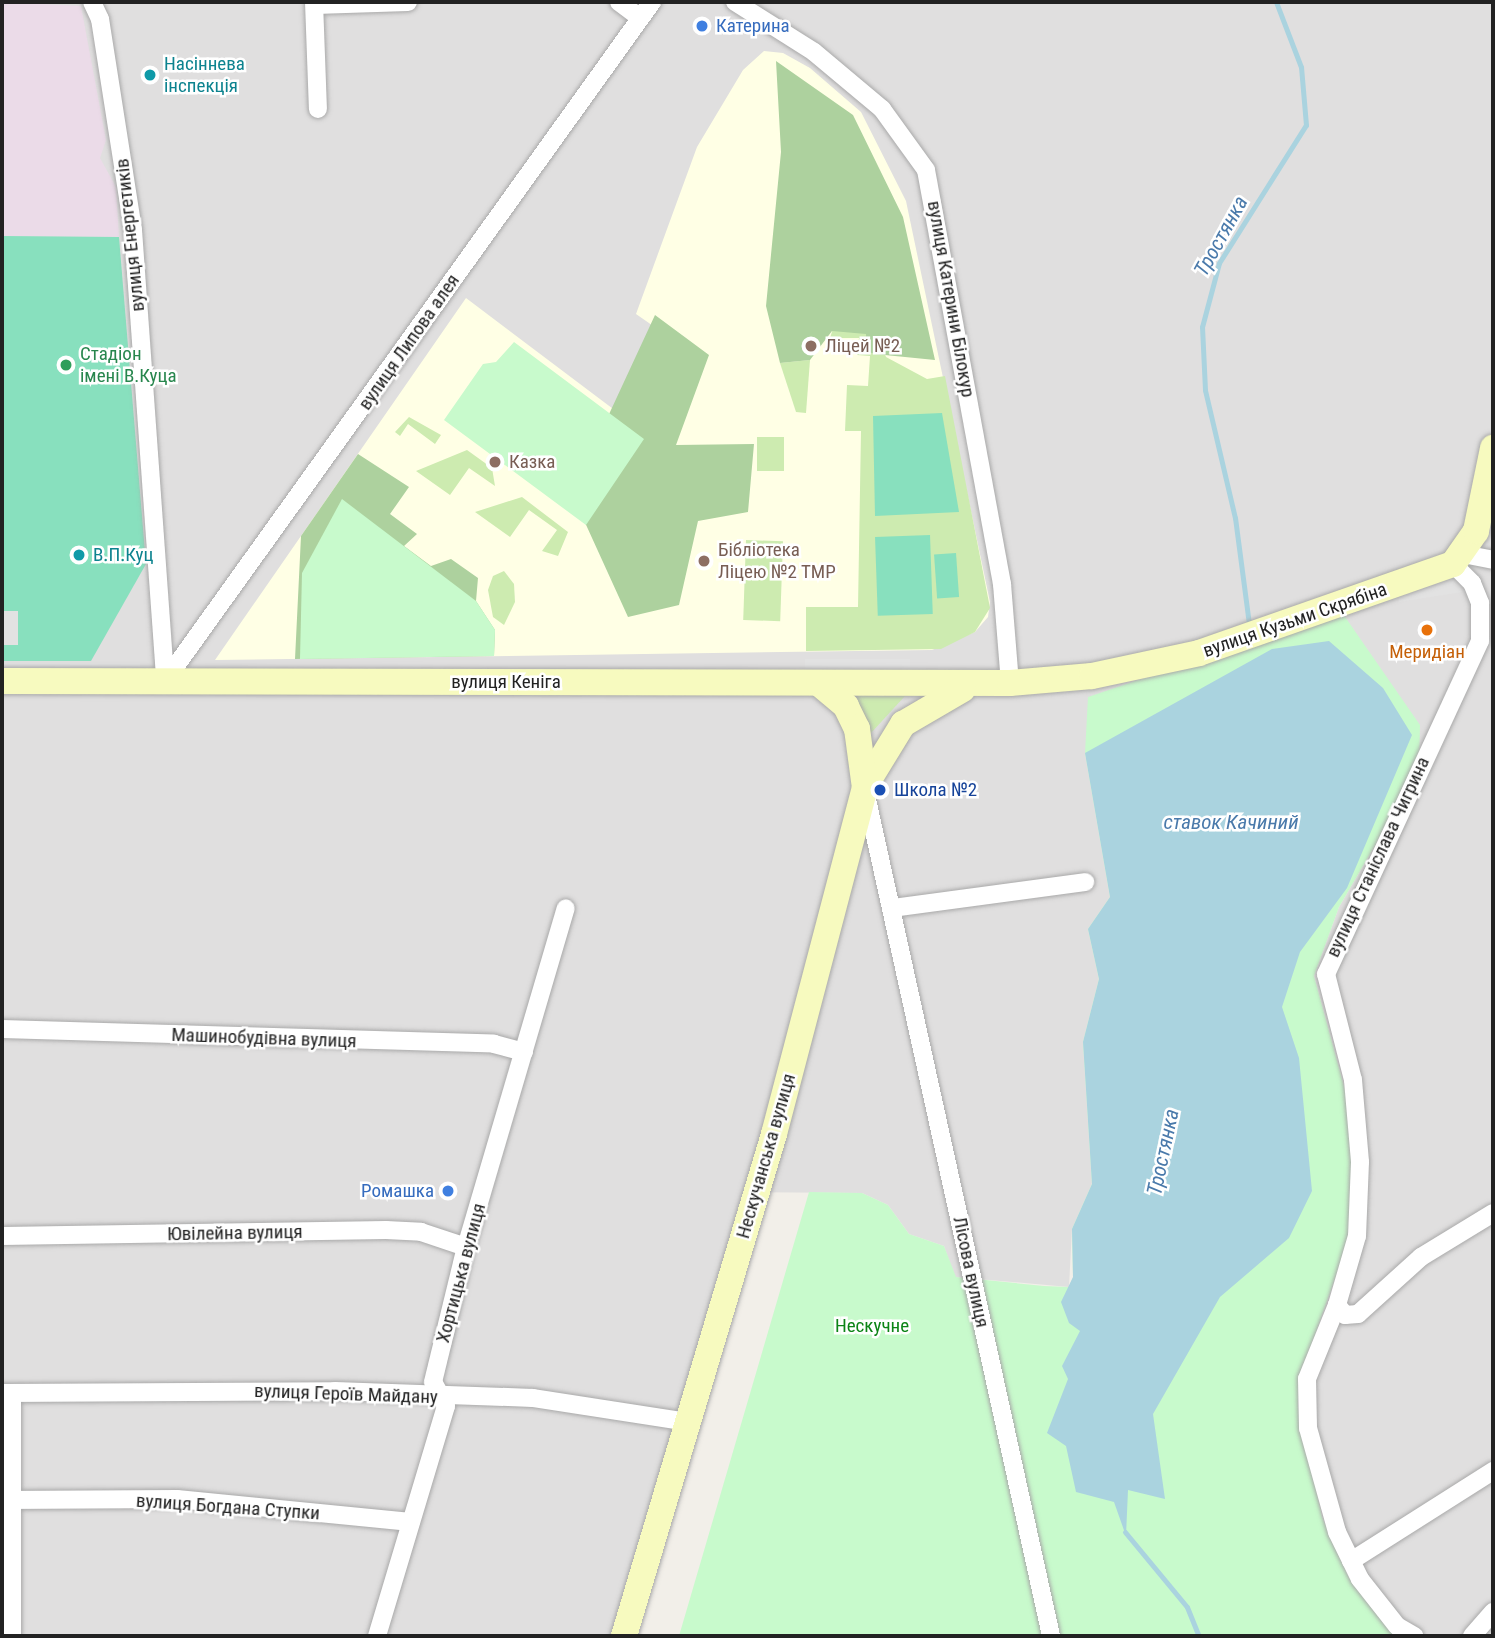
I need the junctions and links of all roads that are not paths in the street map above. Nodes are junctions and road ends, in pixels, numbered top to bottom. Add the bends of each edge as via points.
1 (92, 2) edge
2 (408, 2) edge
3 (619, 2) edge
4 (652, 2) edge
5 (735, 2) edge
6 (315, 4) edge
7 (640, 18) junction
8 (318, 109) dead end
9 (1493, 448) edge
10 (1458, 559) junction
11 (1493, 560) edge
12 (1472, 583) junction
13 (1493, 604) edge
14 (2, 681) edge
15 (164, 681) junction
16 (819, 683) junction
17 (981, 683) junction
18 (1010, 684) junction
19 (864, 788) junction
20 (1085, 882) dead end
21 (566, 908) dead end
22 (892, 908) junction
23 (2, 1029) edge
24 (524, 1052) junction
25 (1493, 1213) edge
26 (2, 1236) edge
27 (466, 1247) junction
28 (1337, 1305) junction
29 (7, 1393) edge
30 (442, 1396) junction
31 (688, 1422) junction
32 (1493, 1471) edge
33 (5, 1500) edge
34 (411, 1522) junction
35 (1352, 1561) junction
36 (1493, 1612) edge
37 (12, 1636) edge
38 (377, 1636) edge
39 (624, 1636) edge
40 (1051, 1636) edge
41 (1414, 1636) edge
42 (1472, 1636) edge

1 - 15 street, вулиця Енергетиків via 100,19 133,230
2 - 6 street
3 - 7 street
4 - 7 street, вулиця Липова алея
5 - 18 street, вулиця Катерини Білокур via 814,52 882,109 926,170 1002,584
6 - 8 street
7 - 15 street, вулиця Липова алея
9 - 10 main road via 1482,514
10 - 11 street
10 - 12 street, вулиця Станіслава Чигрина
10 - 18 main road, вулиця Кузьми Скрябіна via 1186,657 1092,676
12 - 13 street
12 - 28 street, вулиця Станіслава Чигрина via 1483,613 1480,641 1326,974 1353,1080 1360,1162 1357,1236
14 - 15 main road, вулиця Кеніга
15 - 16 main road, вулиця Кеніга
16 - 17 main road, вулиця Кеніга
16 - 19 main road, Нескучанська вулиця via 846,706 857,729
17 - 18 main road, вулиця Кеніга
17 - 19 main road via 934,700 902,724
19 - 22 street, Лісова вулиця
19 - 31 main road, Нескучанська вулиця via 774,1133
20 - 22 street
21 - 24 street, Хортицька вулиця
22 - 40 street, Лісова вулиця
23 - 24 street, Машинобудівна вулиця via 494,1044
24 - 27 street, Хортицька вулиця
25 - 28 street via 1421,1257 1358,1314 1345,1315
26 - 27 street, Ювілейна вулиця via 386,1230 421,1232
27 - 30 street, Хортицька вулиця via 433,1382
28 - 35 street, вулиця Станіслава Чигрина via 1307,1379 1305,1402 1326,1499
29 - 30 street, вулиця Героїв Майдану
29 - 33 street
30 - 31 street, вулиця Героїв Майдану via 585,1401
30 - 34 street, Хортицька вулиця via 446,1406
31 - 39 main road, Нескучанська вулиця
32 - 35 street
33 - 34 street, вулиця Богдана Ступки via 177,1499
33 - 37 street
34 - 38 street, Хортицька вулиця
35 - 41 street, вулиця Станіслава Чигрина via 1376,1604
36 - 42 street

